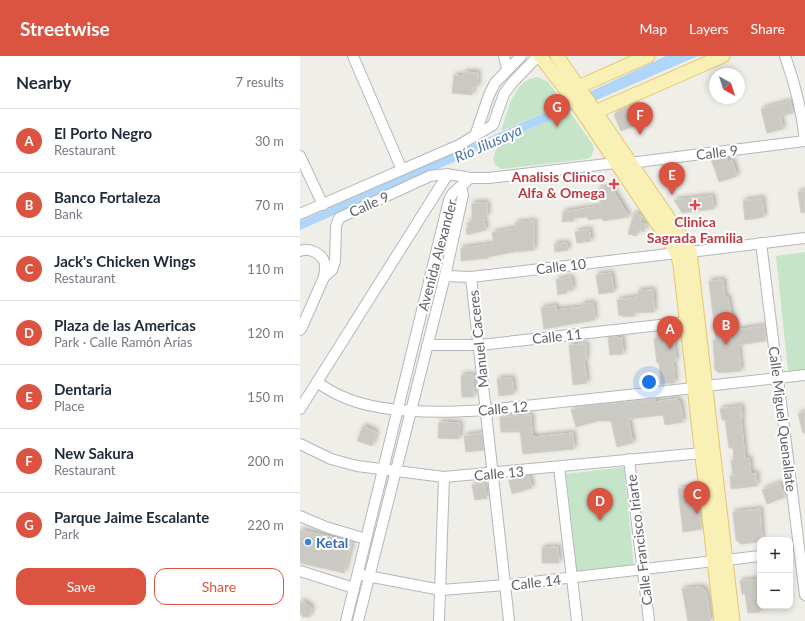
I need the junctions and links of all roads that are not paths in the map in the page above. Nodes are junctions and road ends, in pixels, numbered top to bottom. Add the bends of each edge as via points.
1 (354, 56) edge
2 (504, 56) edge
3 (521, 56) edge
4 (539, 56) edge
5 (557, 56) edge
6 (648, 56) edge
7 (723, 56) edge
8 (786, 56) edge
9 (507, 69) junction
10 (582, 102) junction
11 (475, 136) junction
12 (805, 141) edge
13 (300, 156) edge
14 (615, 163) junction
15 (630, 163) junction
16 (402, 170) junction
17 (448, 174) junction
18 (470, 178) junction
19 (460, 187) junction
20 (323, 205) junction
21 (300, 214) edge
22 (805, 238) edge
23 (761, 243) junction
24 (300, 251) edge
25 (690, 252) junction
26 (677, 253) junction
27 (445, 276) junction
28 (324, 277) junction
29 (472, 277) junction
30 (693, 322) junction
31 (300, 330) edge
32 (427, 345) junction
33 (480, 345) junction
34 (805, 376) edge
35 (777, 378) junction
36 (316, 382) junction
37 (700, 387) junction
38 (300, 409) edge
39 (397, 409) junction
40 (486, 410) junction
41 (411, 411) junction
42 (300, 444) edge
43 (708, 452) junction
44 (630, 459) junction
45 (559, 467) junction
46 (383, 471) junction
47 (395, 472) junction
48 (493, 474) junction
49 (444, 478) junction
50 (300, 516) edge
51 (366, 539) junction
52 (798, 552) edge
53 (757, 556) edge
54 (720, 560) junction
55 (643, 568) junction
56 (300, 571) edge
57 (358, 574) junction
58 (368, 577) junction
59 (571, 577) junction
60 (506, 585) junction
61 (354, 588) junction
62 (441, 590) junction
63 (805, 595) edge
64 (346, 621) edge
65 (358, 621) edge
66 (439, 621) edge
67 (509, 621) edge
68 (577, 621) edge
69 (649, 621) edge
70 (721, 621) edge
71 (733, 621) edge

1 - 16 street
2 - 9 street
3 - 9 street
4 - 10 main road
4 - 11 street via 504,94 493,125
5 - 10 main road
6 - 10 main road
7 - 10 main road
8 - 12 street via 796,87
9 - 11 street via 495,83
10 - 14 main road
10 - 15 main road
11 - 16 street via 459,146
12 - 15 street, Calle 9
13 - 20 street
14 - 15 main road
14 - 18 street, Calle 9
14 - 26 main road
15 - 25 main road
16 - 20 street
17 - 18 street, Calle 9
17 - 28 street, Calle 9 via 430,176 339,218 336,226 335,261 332,270
17 - 36 street
18 - 19 street
19 - 27 street, Avenida Alexander via 463,195
19 - 39 street, Avenida Alexander via 449,200
20 - 21 street
22 - 23 street
23 - 25 street
23 - 35 street, Calle Miguel Quenallate
24 - 28 street via 313,251 322,258 325,265
25 - 26 main road
25 - 30 main road
26 - 29 street, Calle 10
26 - 30 main road
27 - 29 street, Calle 10
27 - 32 street, Avenida Alexander
28 - 31 street, Calle 9
29 - 33 street, Manuel Caceres
30 - 33 street, Calle 11
30 - 37 main road
32 - 33 street, Calle 11
32 - 41 street, Avenida Alexander
33 - 40 street, Manuel Caceres
34 - 35 street, Calle 12
35 - 37 street, Calle 12
35 - 52 street, Calle Miguel Quenallate
36 - 38 street
36 - 39 street, Calle 12 via 341,396 368,405
37 - 40 street, Calle 12
37 - 43 main road
39 - 41 street, Calle 12
39 - 46 street, Avenida Alexander
40 - 41 street, Calle 12
40 - 48 street, Manuel Caceres
41 - 47 street, Avenida Alexander
42 - 46 street, Calle 13 via 331,459
43 - 44 street, Calle 13
43 - 54 main road
44 - 45 street, Calle 13
44 - 55 street, Calle Francisco Iriarte
45 - 48 street, Calle 13
45 - 59 street
46 - 47 street, Calle 13
46 - 51 street, Avenida Alexander
47 - 49 street, Calle 13
47 - 58 street, Avenida Alexander
48 - 49 street, Calle 13
48 - 60 street, Manuel Caceres
49 - 62 street
50 - 51 street
51 - 57 street, Avenida Alexander
52 - 63 street, Calle Miguel Quenallate
53 - 54 street, Calle 14
54 - 55 street, Calle 14
54 - 70 main road
54 - 71 main road
55 - 59 street, Calle 14
55 - 69 street, Calle Francisco Iriarte
56 - 61 street
57 - 58 street, Calle 14
57 - 61 street, Avenida Alexander
58 - 62 street, Calle 14
58 - 65 street, Avenida Alexander
59 - 60 street, Calle 14
59 - 68 street
60 - 62 street, Calle 14
60 - 67 street, Manuel Caceres
61 - 64 street, Avenida Alexander
62 - 66 street

